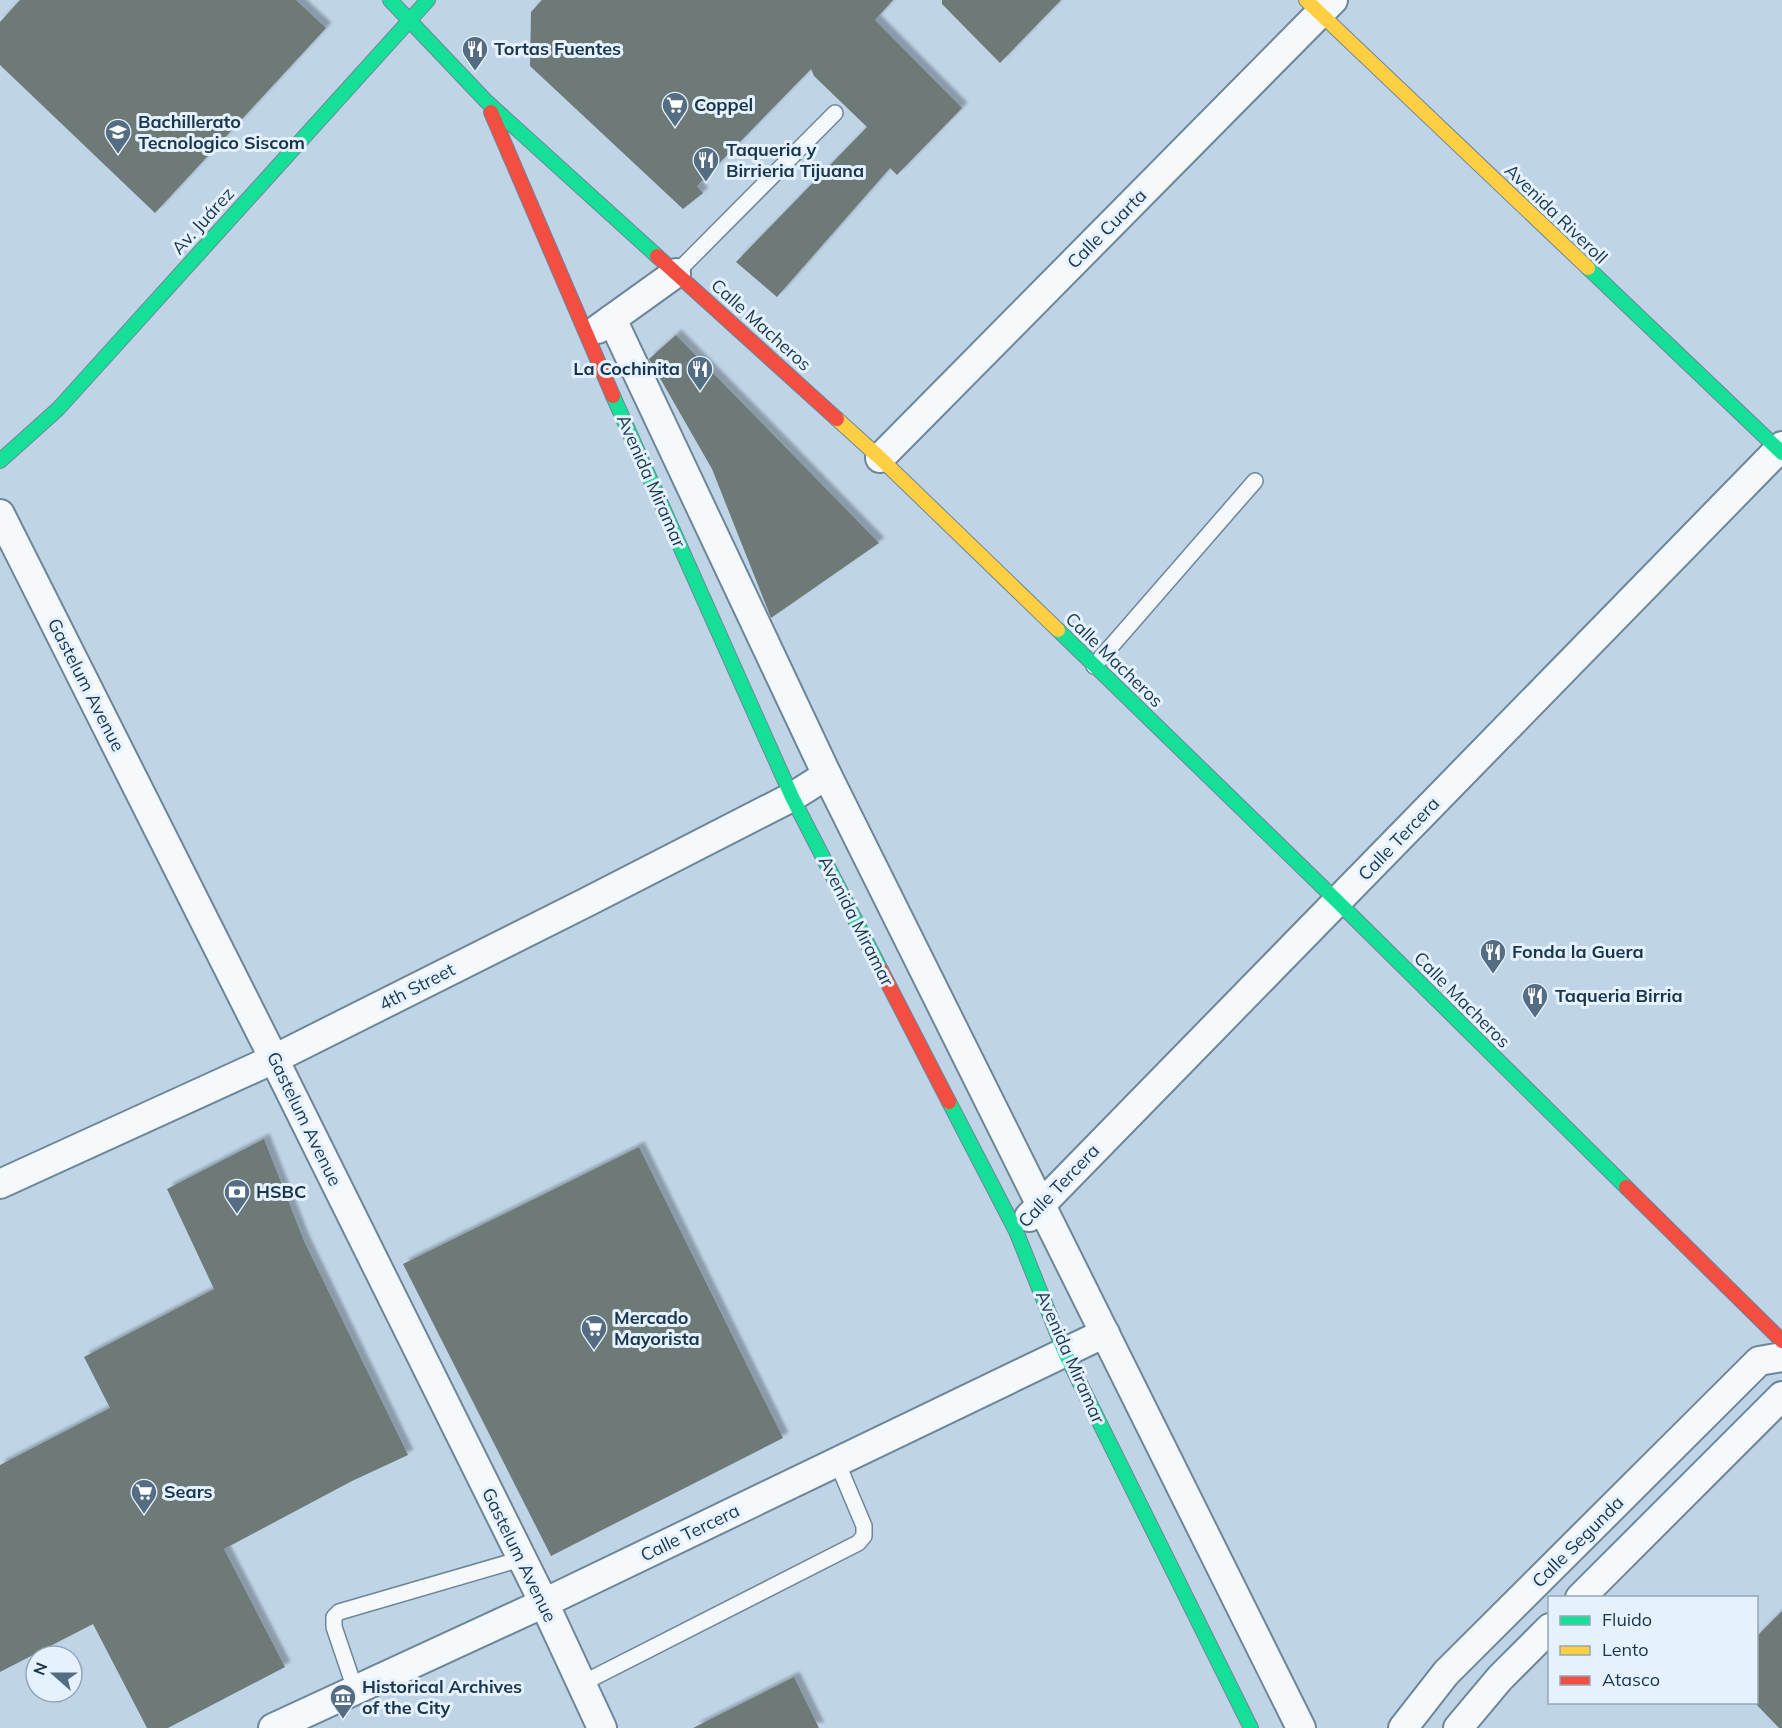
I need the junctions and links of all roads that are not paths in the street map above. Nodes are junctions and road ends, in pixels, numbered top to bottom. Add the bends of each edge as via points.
1 (390, 0) edge
2 (428, 0) edge
3 (1320, 5) edge
4 (409, 19) junction
5 (487, 102) junction
6 (835, 113) dead end
7 (676, 273) junction
8 (612, 319) junction
9 (586, 338) junction
10 (1781, 450) edge
11 (880, 458) junction
12 (0, 461) edge
13 (1255, 481) dead end
14 (0, 514) edge
15 (1094, 666) junction
16 (827, 775) junction
17 (792, 797) junction
18 (1338, 902) junction
19 (274, 1059) junction
20 (0, 1184) edge
21 (1041, 1204) junction
22 (1016, 1231) junction
23 (1105, 1333) junction
24 (1782, 1341) edge
25 (1065, 1353) junction
26 (1771, 1359) edge
27 (1782, 1396) edge
28 (837, 1462) junction
29 (521, 1559) junction
30 (1582, 1596) edge
31 (544, 1603) junction
32 (1548, 1630) edge
33 (581, 1684) junction
34 (355, 1689) junction
35 (273, 1728) edge
36 (602, 1728) edge
37 (1251, 1728) edge
38 (1301, 1728) edge
39 (1403, 1728) edge
40 (1458, 1728) edge

1 - 4 street
2 - 4 street, Av. Juárez
3 - 10 street, Avenida Riveroll
3 - 11 street, Calle Cuarta
4 - 5 street, Calle Macheros
4 - 12 street, Av. Juárez via 58,409
5 - 7 street, Calle Macheros
5 - 9 street, Avenida Miramar
6 - 7 lane
7 - 8 street
7 - 11 street, Calle Macheros
8 - 9 street
8 - 16 street, Avenida Miramar
9 - 17 street, Avenida Miramar
10 - 18 street, Calle Tercera
11 - 15 street, Calle Macheros
13 - 15 lane
14 - 19 street, Gastelum Avenue
15 - 18 street, Calle Macheros
16 - 17 street, 4th Street
16 - 21 street, Avenida Miramar
17 - 19 street, 4th Street
17 - 22 street, Avenida Miramar
18 - 21 street, Calle Tercera
18 - 24 street, Calle Macheros
19 - 20 street, 4th Street
19 - 29 street, Gastelum Avenue
21 - 22 street, Calle Tercera
21 - 23 street, Avenida Miramar
22 - 25 street, Avenida Miramar
23 - 25 street, Calle Tercera
23 - 38 street, Avenida Miramar
25 - 28 street, Calle Tercera
25 - 37 street, Avenida Miramar
26 - 39 street, Calle Segunda via 1446,1673
27 - 30 street
28 - 31 street, Calle Tercera
28 - 33 lane via 864,1526 864,1536 858,1543
29 - 31 street, Gastelum Avenue
29 - 34 lane via 339,1611 334,1627
31 - 33 street, Gastelum Avenue
31 - 34 street, Calle Tercera
32 - 40 street
33 - 36 street, Gastelum Avenue
34 - 35 street, Calle Tercera

